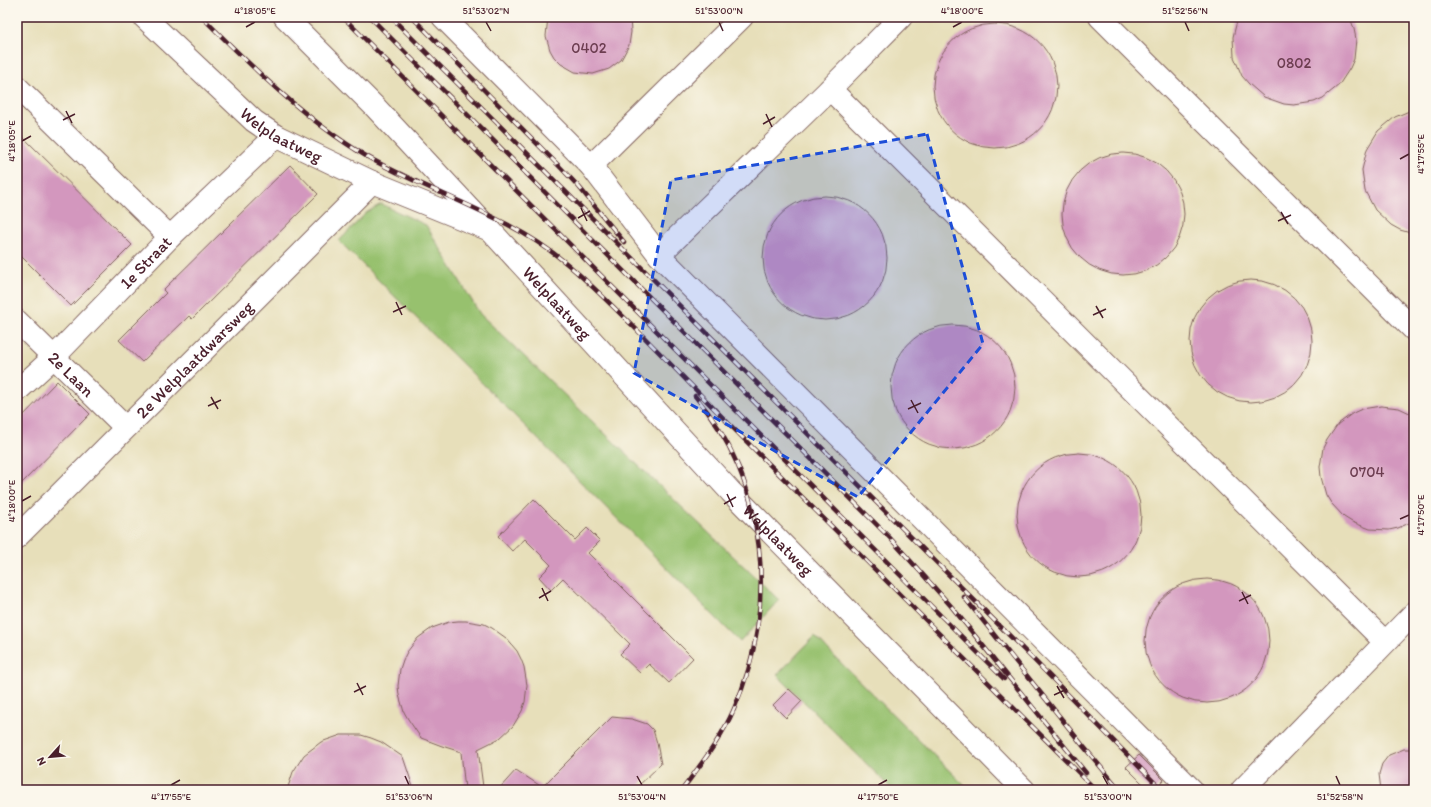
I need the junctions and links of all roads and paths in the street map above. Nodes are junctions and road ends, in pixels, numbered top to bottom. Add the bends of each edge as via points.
1 (144, 17) edge
2 (285, 17) edge
3 (443, 17) edge
4 (742, 17) edge
5 (902, 17) edge
6 (1100, 17) edge
7 (17, 87) edge
8 (830, 89) junction
9 (276, 136) junction
10 (591, 166) junction
11 (372, 182) junction
12 (490, 230) junction
13 (170, 237) junction
14 (659, 255) junction
15 (17, 321) edge
16 (1414, 330) edge
17 (54, 357) junction
18 (17, 391) edge
19 (126, 427) junction
20 (17, 537) edge
21 (1414, 613) edge
22 (1385, 642) junction
23 (1024, 790) edge
24 (1192, 790) edge
25 (1242, 790) edge

1 - 9 lane, Welplaatweg via 254,121
2 - 12 lane, Welplaatweg via 376,108
3 - 10 lane
4 - 10 lane
5 - 8 lane
6 - 16 lane
7 - 13 lane
8 - 14 lane
8 - 22 lane
9 - 11 lane, Welplaatweg
9 - 13 lane, 1e Straat
10 - 14 lane
11 - 12 lane, Welplaatweg
11 - 19 lane, 2e Welplaatdwarsweg
12 - 23 lane, Welplaatweg via 731,492
13 - 17 lane, 1e Straat
14 - 24 lane
15 - 17 lane, 2e Laan
17 - 18 lane, 1e Straat
17 - 19 lane, 2e Laan
19 - 20 lane, 2e Welplaatdwarsweg
21 - 22 lane
22 - 25 lane

